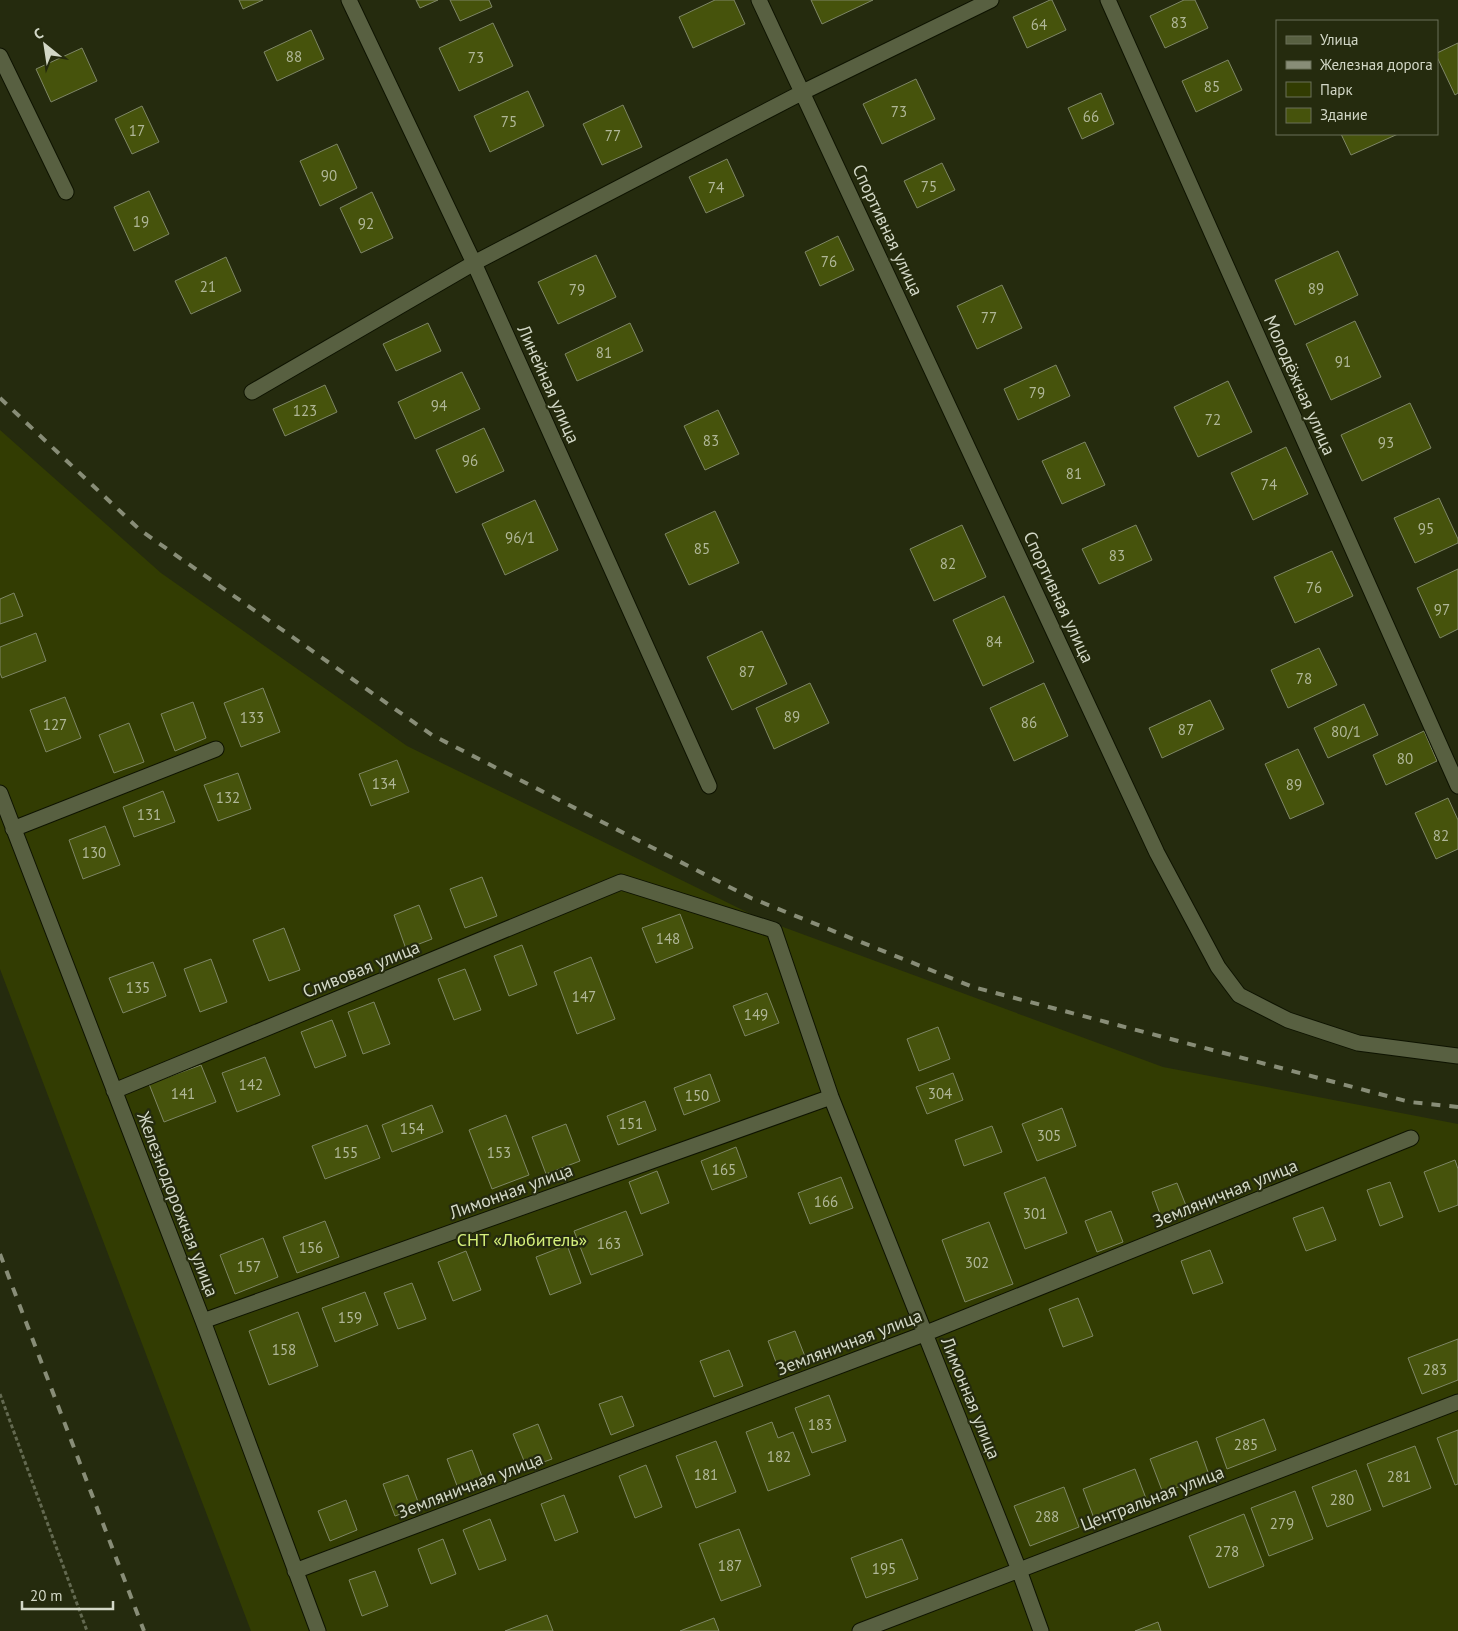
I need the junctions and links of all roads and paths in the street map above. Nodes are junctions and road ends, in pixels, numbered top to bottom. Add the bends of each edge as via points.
1 (349, 0) edge
2 (759, 0) edge
3 (991, 0) edge
4 (1108, 0) edge
5 (0, 56) edge
6 (802, 92) junction
7 (66, 192) dead end
8 (474, 262) junction
9 (252, 392) dead end
10 (216, 749) dead end
11 (709, 786) dead end
12 (1458, 786) edge
13 (0, 793) edge
14 (13, 829) junction
15 (774, 930) joint
16 (1458, 1056) edge
17 (114, 1091) junction
18 (831, 1097) junction
19 (1411, 1138) dead end
20 (203, 1321) junction
21 (924, 1334) junction
22 (0, 1394) edge
23 (1458, 1402) edge
24 (1019, 1570) junction
25 (295, 1571) junction
26 (87, 1631) edge
27 (318, 1631) edge
28 (860, 1631) edge
29 (1042, 1631) edge

1 - 8 street, Линейная улица
2 - 6 street, Спортивная улица
3 - 6 street
4 - 12 street, Молодёжная улица
5 - 7 street
6 - 8 street
6 - 16 street, Спортивная улица via 1157,852 1218,967 1239,995 1288,1020 1358,1043
8 - 9 street
8 - 11 street, Линейная улица
10 - 14 street
13 - 14 street, Железнодорожная улица
14 - 17 street, Железнодорожная улица
15 - 17 street, Сливовая улица via 621,882
15 - 18 street, Лимонная улица
17 - 20 street, Железнодорожная улица
18 - 20 street, Лимонная улица
18 - 21 street, Лимонная улица
19 - 21 street, Земляничная улица
20 - 25 street, Железнодорожная улица
21 - 24 street, Лимонная улица
21 - 25 street, Земляничная улица
22 - 26 path
23 - 24 street, Центральная улица
24 - 28 street, Центральная улица
24 - 29 street, Лимонная улица
25 - 27 street, Железнодорожная улица

